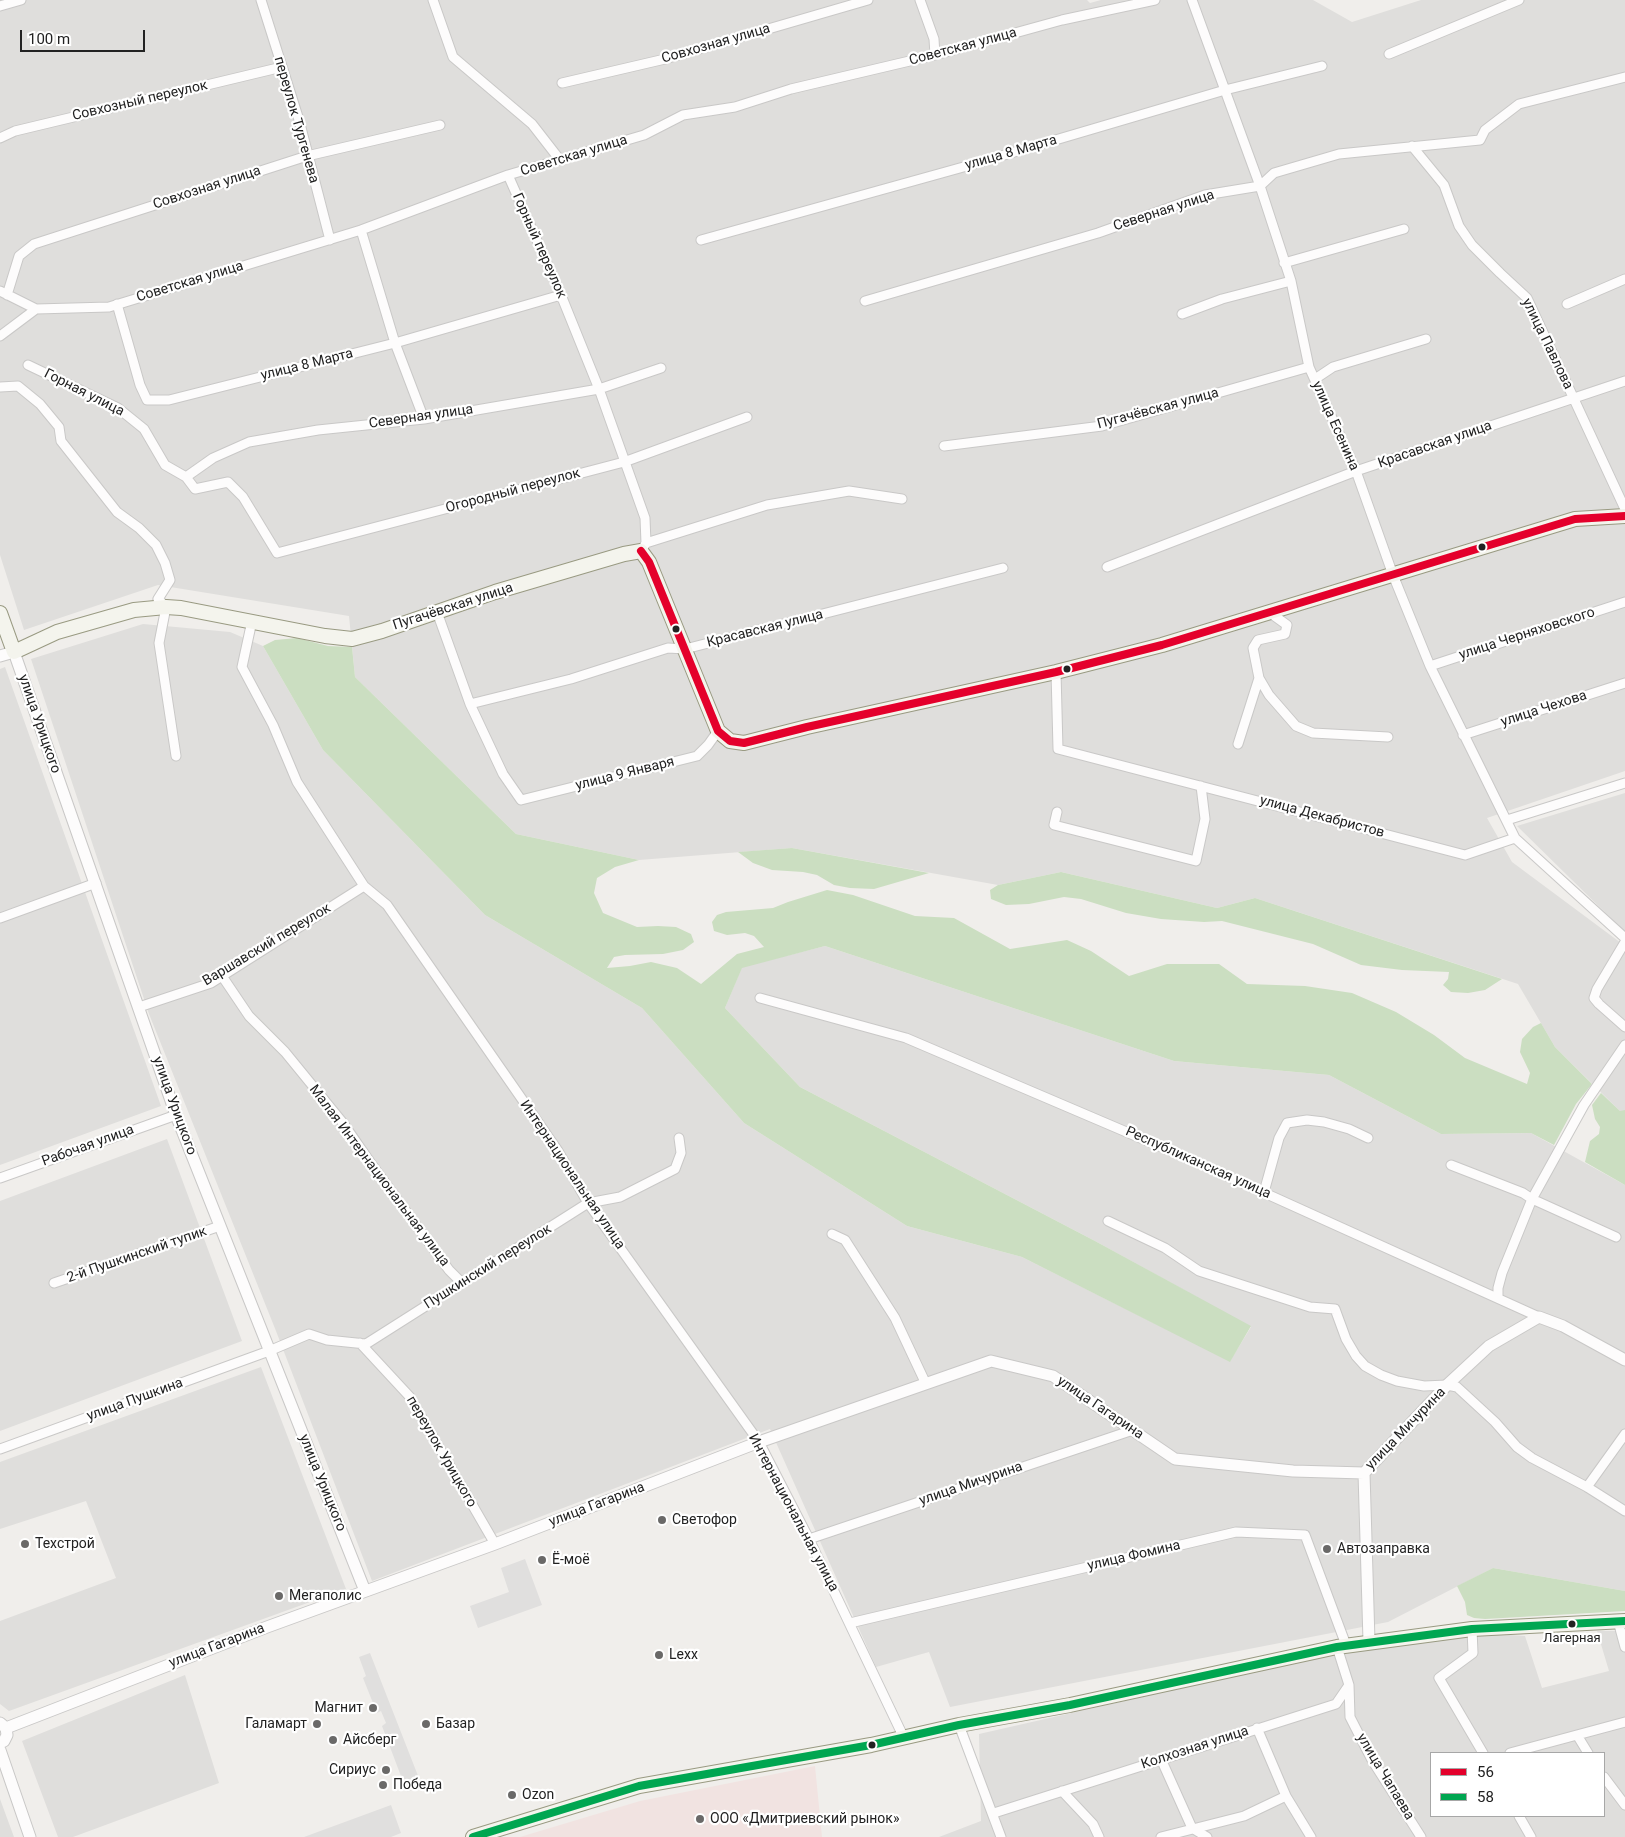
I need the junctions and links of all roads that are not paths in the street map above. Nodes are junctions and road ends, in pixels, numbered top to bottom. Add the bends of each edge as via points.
1 (21, 0) edge
2 (261, 0) edge
3 (433, 0) edge
4 (868, 0) edge
5 (920, 0) edge
6 (1155, 0) edge
7 (1192, 0) edge
8 (1519, 0) edge
9 (0, 6) edge
10 (1389, 54) dead end
11 (935, 55) junction
12 (1322, 66) dead end
13 (282, 67) junction
14 (1625, 78) edge
15 (562, 83) dead end
16 (1225, 90) junction
17 (440, 125) dead end
18 (0, 138) edge
19 (1412, 146) junction
20 (308, 156) junction
21 (560, 160) junction
22 (508, 175) junction
23 (1260, 186) junction
24 (1404, 229) dead end
25 (361, 230) junction
26 (330, 240) junction
27 (701, 240) dead end
28 (1284, 263) junction
29 (1625, 280) edge
30 (1291, 281) junction
31 (4, 293) edge
32 (561, 295) junction
33 (865, 300) dead end
34 (118, 304) junction
35 (1567, 304) dead end
36 (36, 309) junction
37 (1182, 314) dead end
38 (0, 336) edge
39 (1426, 339) dead end
40 (395, 343) junction
41 (28, 365) dead end
42 (1309, 367) junction
43 (661, 368) dead end
44 (1315, 379) junction
45 (1625, 381) edge
46 (0, 387) edge
47 (598, 389) junction
48 (1573, 398) junction
49 (747, 417) dead end
50 (424, 419) junction
51 (944, 446) dead end
52 (624, 462) junction
53 (1356, 472) junction
54 (186, 477) junction
55 (902, 499) dead end
56 (1625, 509) edge
57 (1625, 516) edge
58 (643, 547) junction
59 (276, 553) joint
60 (1107, 567) dead end
61 (1003, 568) dead end
62 (1393, 574) junction
63 (1625, 602) edge
64 (166, 607) junction
65 (438, 612) junction
66 (1269, 612) junction
67 (0, 613) edge
68 (252, 621) junction
69 (685, 649) junction
70 (14, 652) junction
71 (0, 656) edge
72 (1430, 666) junction
73 (1056, 672) junction
74 (1259, 678) junction
75 (1625, 683) edge
76 (470, 704) junction
77 (718, 731) junction
78 (1463, 735) junction
79 (1388, 737) dead end
80 (1238, 744) dead end
81 (176, 756) dead end
82 (1625, 783) edge
83 (1202, 786) junction
84 (1056, 812) dead end
85 (1507, 820) junction
86 (1515, 838) junction
87 (96, 884) junction
88 (364, 886) junction
89 (0, 918) edge
90 (1625, 940) edge
91 (222, 976) junction
92 (760, 998) dead end
93 (139, 1007) junction
94 (1625, 1027) edge
95 (1625, 1045) edge
96 (176, 1115) junction
97 (679, 1138) dead end
98 (1368, 1138) dead end
99 (1451, 1164) dead end
100 (0, 1178) edge
101 (1264, 1192) junction
102 (1532, 1200) junction
103 (588, 1203) junction
104 (1108, 1222) dead end
105 (220, 1226) junction
106 (832, 1234) dead end
107 (1616, 1237) dead end
108 (462, 1283) junction
109 (54, 1284) dead end
110 (1498, 1298) junction
111 (1539, 1317) junction
112 (360, 1343) junction
113 (269, 1350) junction
114 (1625, 1360) edge
115 (926, 1384) junction
116 (1447, 1385) junction
117 (1133, 1430) junction
118 (1625, 1434) edge
119 (759, 1442) junction
120 (0, 1449) edge
121 (1176, 1459) joint
122 (1364, 1473) junction
123 (1587, 1488) junction
124 (1625, 1511) edge
125 (809, 1539) junction
126 (495, 1544) junction
127 (365, 1591) junction
128 (1622, 1621) edge
129 (850, 1623) junction
130 (1472, 1629) junction
131 (1369, 1641) junction
132 (1342, 1646) junction
133 (1625, 1647) edge
134 (1349, 1685) junction
135 (1625, 1722) edge
136 (3, 1725) edge
137 (958, 1725) junction
138 (1257, 1728) junction
139 (1577, 1735) junction
140 (904, 1738) junction
141 (0, 1743) edge
142 (0, 1750) edge
143 (1482, 1752) edge
144 (1514, 1752) edge
145 (1587, 1752) edge
146 (1161, 1759) junction
147 (1605, 1778) edge
148 (1062, 1791) junction
149 (1286, 1796) junction
150 (1625, 1805) edge
151 (994, 1814) junction
152 (1520, 1817) edge
153 (1192, 1828) junction
154 (30, 1837) edge
155 (473, 1837) edge
156 (1001, 1837) edge
157 (1099, 1837) edge
158 (1161, 1837) edge
159 (1206, 1837) edge
160 (1311, 1837) edge
161 (1421, 1837) edge
162 (1531, 1837) edge

1 - 9 street
2 - 13 street, переулок Тургенева
3 - 21 street via 453,57 532,124
4 - 15 street, Совхозная улица via 665,59
5 - 11 street via 934,39
6 - 11 street, Советская улица via 1062,20
7 - 16 street, улица Есенина
8 - 10 street
11 - 21 street, Советская улица via 790,89 735,107 683,115 644,135
12 - 16 street, улица 8 Марта
13 - 18 street, Совхозный переулок via 16,131
13 - 20 street, переулок Тургенева
14 - 19 street, Северная улица via 1519,104 1484,130 1480,140
16 - 23 street, улица Есенина
16 - 27 street, улица 8 Марта
17 - 20 street, Совхозная улица
19 - 23 street, Северная улица via 1339,154 1274,173
19 - 48 street, улица Павлова via 1444,185 1459,226 1472,245 1527,298
20 - 26 street, переулок Тургенева
20 - 31 street, Совхозная улица via 34,244 19,256
21 - 22 street, Советская улица
22 - 25 street, Советская улица
22 - 32 street, Горный переулок
23 - 28 street, улица Есенина
23 - 33 street, Северная улица via 1205,195 1080,238
24 - 28 street
25 - 26 street, Советская улица
25 - 40 street
26 - 34 street, Советская улица
28 - 30 street, улица Есенина
29 - 35 street
30 - 37 street via 1222,299
30 - 42 street, улица Есенина
31 - 36 street, Советская улица
32 - 40 street, улица 8 Марта
32 - 47 street, Горный переулок
34 - 36 street, Советская улица
34 - 40 street, улица 8 Марта via 147,400 169,400
36 - 38 street
39 - 44 street via 1333,368
40 - 50 street
41 - 54 street, Горная улица via 118,408 144,429 165,465
42 - 44 street, улица Есенина
42 - 51 street, Пугачёвская улица via 1102,426
43 - 47 street, Северная улица
44 - 53 street, улица Есенина
45 - 48 street, Красавская улица
46 - 64 street via 18,386 40,404 59,427 61,441 117,512 156,545 170,580 158,599
47 - 50 street, Северная улица
47 - 52 street, Горный переулок
48 - 53 street, Красавская улица
48 - 56 street, улица Павлова
49 - 52 street, Огородный переулок
50 - 54 street, Северная улица via 318,430 249,442 213,458
52 - 58 street, Горный переулок via 645,518
52 - 59 street, Огородный переулок
53 - 60 street, Красавская улица
53 - 62 street, улица Есенина
54 - 59 street, Горная улица via 196,490 228,482 243,497
55 - 58 street, Пугачёвская улица via 849,491 767,505
57 - 62 main road via 1575,519
58 - 65 main road, Пугачёвская улица
58 - 69 main road, Горный переулок
61 - 69 street, Красавская улица
62 - 66 main road
62 - 72 street, улица Есенина
63 - 72 street, улица Черняховского
64 - 68 main road, Пугачёвская улица
64 - 70 main road, Пугачёвская улица via 134,610 57,632
64 - 81 street via 159,643
65 - 68 main road, Пугачёвская улица via 352,639
65 - 76 street
66 - 73 main road via 1162,645
66 - 74 street via 1287,625 1285,634 1258,640 1252,648
67 - 70 main road, улица Урицкого
68 - 88 street, Интернациональная улица via 242,667 297,782
69 - 76 street, Красавская улица via 668,648 571,679
69 - 77 main road, Горный переулок
70 - 71 street, Пугачёвская улица
70 - 87 street, улица Урицкого
72 - 78 street, улица Есенина
73 - 77 main road via 744,743 730,741
73 - 83 street, улица Декабристов via 1058,749
74 - 79 street via 1296,726 1313,733
74 - 80 street
75 - 78 street, улица Чехова
76 - 77 street, улица 9 Января via 502,774 521,800 697,756
78 - 85 street, улица Есенина
82 - 85 street
83 - 84 street via 1205,819 1196,861 1054,825
83 - 86 street, улица Декабристов via 1466,855
85 - 86 street, улица Есенина
86 - 90 street
87 - 89 street
87 - 93 street, улица Урицкого
88 - 91 street, Варшавский переулок
88 - 103 street, Интернациональная улица via 387,905 558,1151
90 - 94 street via 1594,998
91 - 93 street, Варшавский переулок via 211,983
91 - 108 street, Малая Интернациональная улица via 249,1016 286,1052 343,1123 449,1270
92 - 101 street, Республиканская улица via 906,1038
93 - 96 street, улица Урицкого
95 - 102 street via 1584,1105
96 - 100 street, Рабочая улица
96 - 105 street, улица Урицкого
97 - 103 street, Пушкинский переулок via 682,1153 675,1169 620,1197
98 - 101 street via 1324,1122 1287,1123 1279,1138
99 - 102 street via 1523,1193
101 - 110 street, Республиканская улица
102 - 107 street
102 - 110 street via 1502,1273
103 - 108 street, Пушкинский переулок
103 - 119 street, Интернациональная улица
104 - 116 street via 1165,1248 1199,1271 1310,1307 1335,1309 1346,1339 1365,1366 1397,1381 1424,1386
105 - 109 street, 2-й Пушкинский тупик
105 - 113 street, улица Урицкого
106 - 115 street via 845,1240 895,1318
108 - 112 street, Пушкинский переулок via 366,1344
110 - 111 street, Республиканская улица
111 - 114 street, Республиканская улица via 1563,1326
111 - 116 street via 1489,1346
112 - 113 street, Пушкинский переулок via 327,1340 309,1334
112 - 126 street, переулок Урицкого via 410,1397
113 - 120 street, улица Пушкина
113 - 127 street, улица Урицкого
115 - 117 street, улица Гагарина via 991,1361 1053,1376
115 - 119 street, улица Гагарина
116 - 122 street, улица Мичурина
116 - 123 street, улица Мичурина via 1457,1387 1517,1447
117 - 121 street, улица Гагарина
117 - 125 street, улица Мичурина
118 - 123 street
119 - 125 street, Интернациональная улица
119 - 126 street, улица Гагарина
121 - 122 street, улица Мичурина via 1293,1471
122 - 131 street
123 - 124 street, улица Мичурина
125 - 129 street, Интернациональная улица
126 - 127 street, улица Гагарина
127 - 136 street, улица Гагарина
128 - 130 main road
128 - 133 street
129 - 132 street, улица Фомина via 1236,1532 1285,1534 1305,1535
129 - 140 street, Интернациональная улица
130 - 131 main road
130 - 143 street via 1473,1653 1439,1678
131 - 132 main road
132 - 134 street
132 - 137 main road via 1070,1705
134 - 138 street, Колхозная улица via 1336,1704
134 - 161 street, улица Чапаева via 1350,1717 1372,1760
135 - 139 street
136 - 141 street, улица Гагарина via 7,1735
137 - 140 main road
137 - 151 street
138 - 146 street, Колхозная улица
138 - 149 street
139 - 144 street
139 - 145 street
140 - 155 main road via 639,1786
142 - 154 street
146 - 148 street, Колхозная улица
146 - 153 street
147 - 150 street
148 - 151 street, Колхозная улица
148 - 157 street via 1094,1824
149 - 153 street via 1244,1816
149 - 160 street
151 - 156 street
152 - 162 street
153 - 158 street
153 - 159 street

